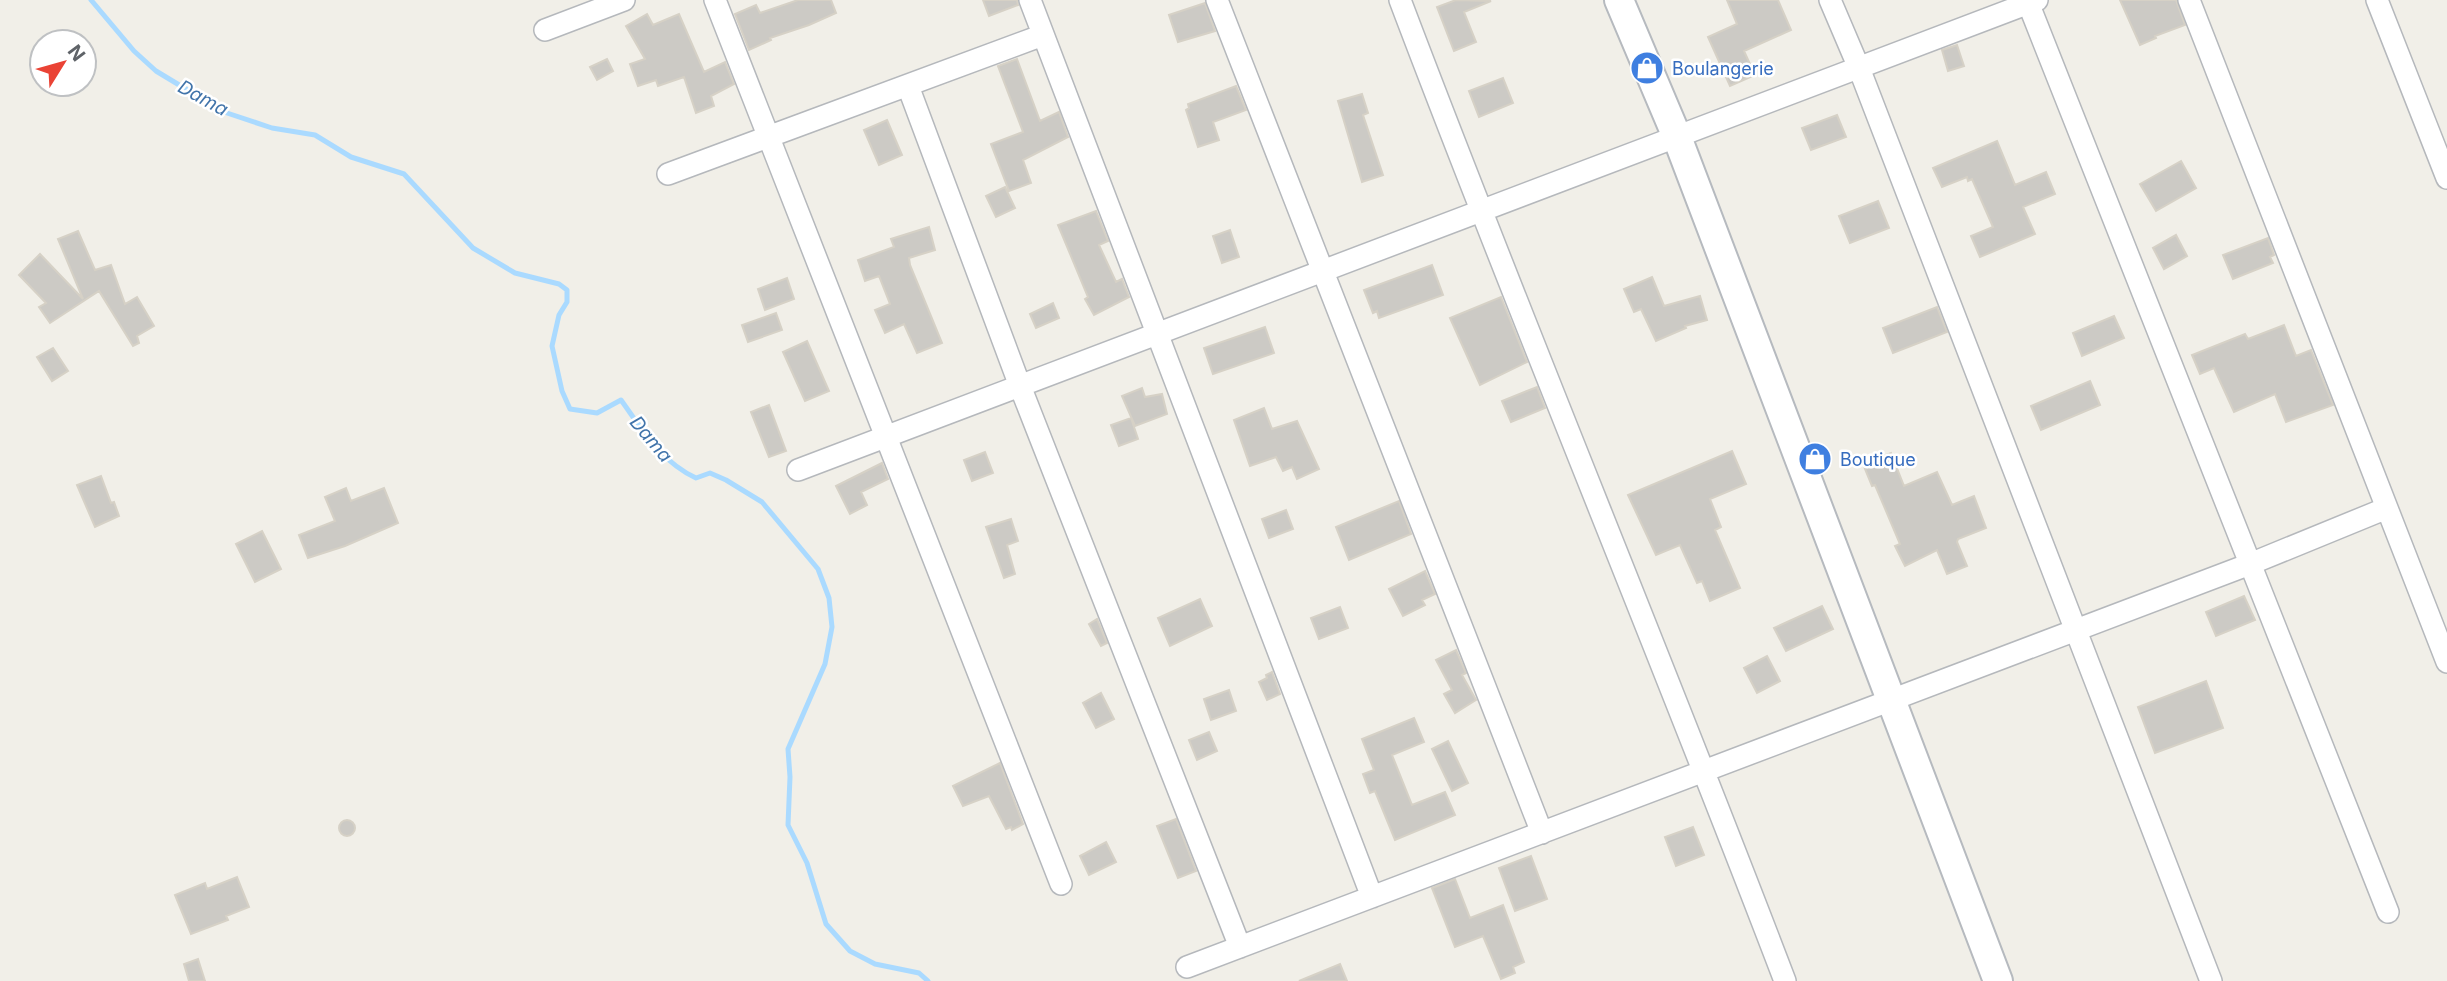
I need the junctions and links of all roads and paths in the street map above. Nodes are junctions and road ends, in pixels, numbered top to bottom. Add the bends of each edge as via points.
1 (624, 0) edge
2 (715, 0) edge
3 (1030, 0) edge
4 (1217, 0) edge
5 (1399, 0) edge
6 (1619, 0) edge
7 (1830, 0) edge
8 (2189, 0) edge
9 (2377, 0) edge
10 (2031, 1) edge
11 (545, 30) dead end
12 (1043, 35) junction
13 (1858, 68) junction
14 (908, 86) junction
15 (769, 136) junction
16 (1677, 137) junction
17 (668, 174) dead end
18 (2447, 178) edge
19 (1480, 211) junction
20 (1323, 271) junction
21 (1157, 334) junction
22 (1020, 386) junction
23 (887, 437) junction
24 (798, 470) dead end
25 (2387, 508) junction
26 (2250, 564) junction
27 (2075, 630) junction
28 (2447, 662) edge
29 (1891, 700) junction
30 (1705, 771) junction
31 (1542, 833) junction
32 (1061, 884) dead end
33 (1372, 897) junction
34 (2388, 912) dead end
35 (1240, 947) junction
36 (1187, 967) dead end
37 (1785, 981) edge
38 (1998, 981) edge
39 (2211, 981) edge

1 - 11 street
2 - 15 street
3 - 12 street
4 - 20 street
5 - 19 street
6 - 16 street
7 - 13 street
8 - 25 street
9 - 18 street
10 - 13 street
10 - 26 street
12 - 14 street
12 - 21 street
13 - 16 street
13 - 27 street
14 - 15 street
14 - 22 street
15 - 17 street
15 - 23 street
16 - 19 street
16 - 29 street
19 - 20 street
19 - 30 street
20 - 21 street
20 - 31 street
21 - 22 street
21 - 33 street
22 - 23 street
22 - 35 street
23 - 24 street
23 - 32 street
25 - 26 street
25 - 28 street
26 - 27 street
26 - 34 street
27 - 29 street
27 - 39 street
29 - 30 street
29 - 38 street
30 - 31 street
30 - 37 street
31 - 33 street
33 - 35 street
35 - 36 street

